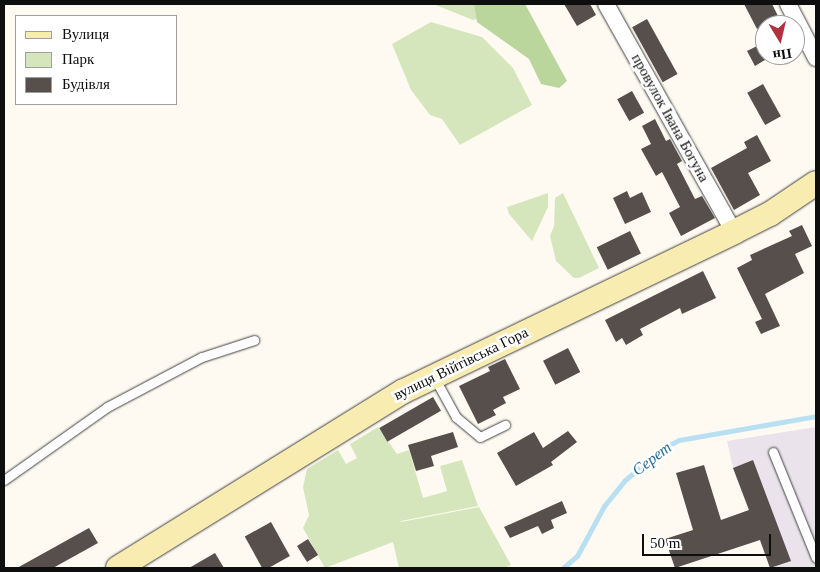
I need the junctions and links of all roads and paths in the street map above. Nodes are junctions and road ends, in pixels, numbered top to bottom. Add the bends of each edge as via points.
1 (606, 4) edge
2 (788, 4) edge
3 (816, 58) edge
4 (816, 183) edge
5 (734, 232) junction
6 (254, 340) dead end
7 (434, 376) junction
8 (504, 425) dead end
9 (773, 452) dead end
10 (4, 480) edge
11 (815, 552) edge
12 (118, 568) edge

1 - 5 street, провулок Івана Богуна
2 - 3 street
4 - 5 street, вулиця Війтівська Гора via 770,214
5 - 7 street, вулиця Війтівська Гора
6 - 10 lane via 202,357 107,407
7 - 8 lane via 456,417 480,437
7 - 12 street, вулиця Війтівська Гора via 350,422
9 - 11 lane

